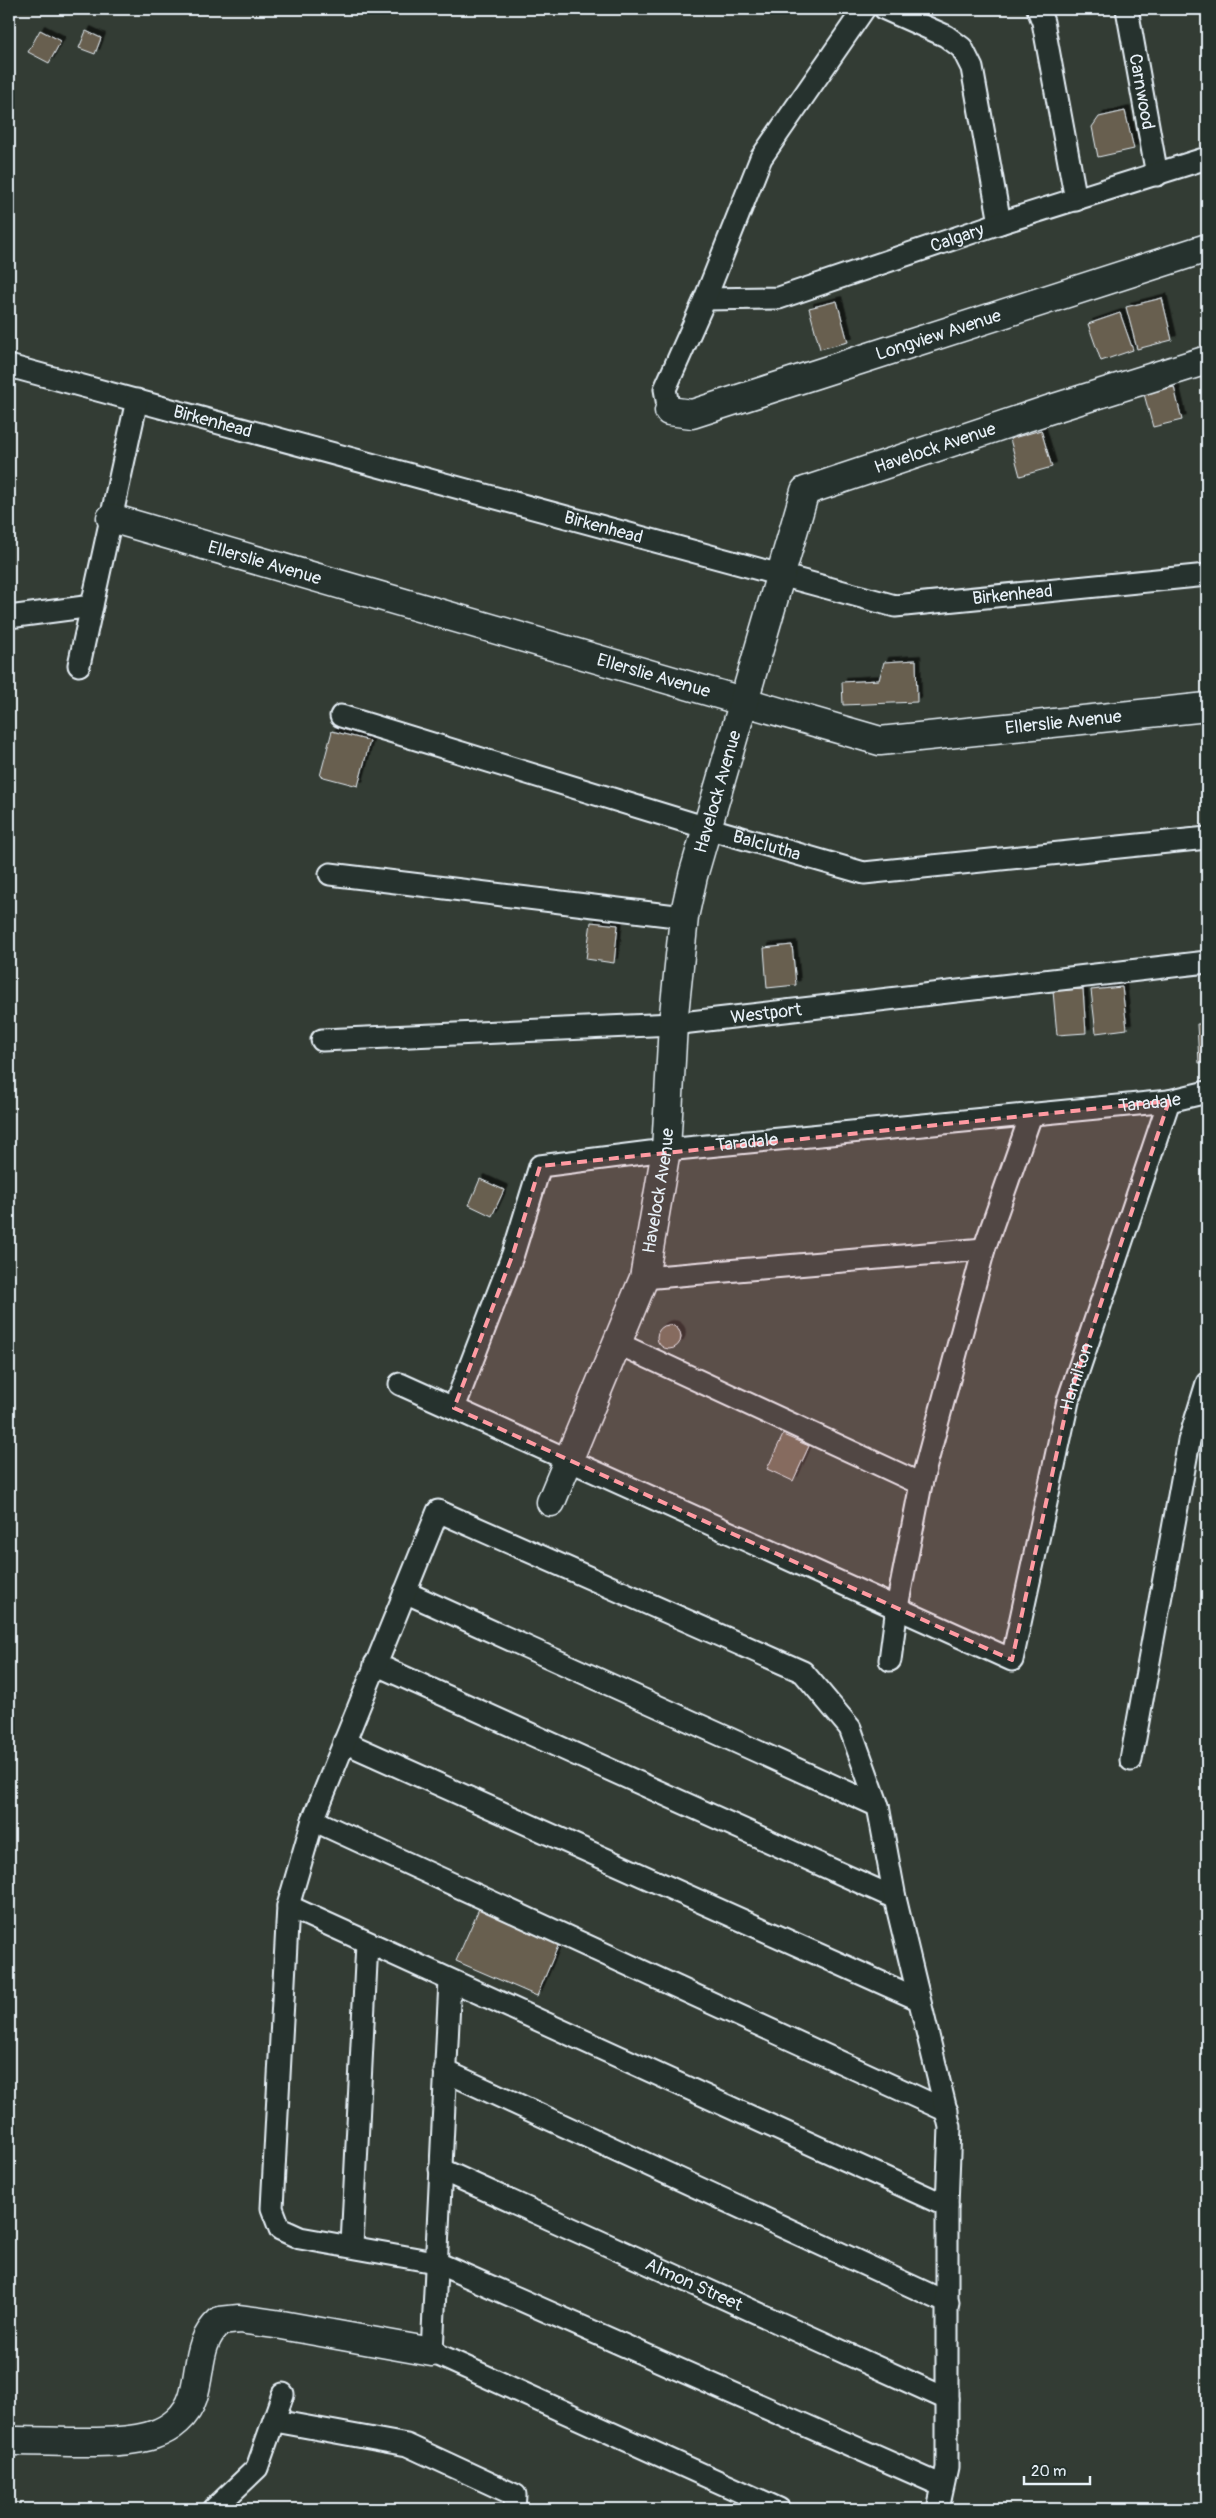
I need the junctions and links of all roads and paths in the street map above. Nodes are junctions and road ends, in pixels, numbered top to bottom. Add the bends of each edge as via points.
1 (864, 9) edge
2 (885, 9) edge
3 (1038, 9) edge
4 (1127, 9) edge
5 (1207, 158) edge
6 (1157, 175) junction
7 (1076, 200) junction
8 (1000, 223) junction
9 (1207, 248) edge
10 (705, 299) junction
11 (1207, 360) edge
12 (9, 368) edge
13 (137, 400) junction
14 (669, 411) joint
15 (111, 518) junction
16 (780, 574) junction
17 (1207, 575) edge
18 (92, 606) junction
19 (9, 616) edge
20 (79, 664) dead end
21 (744, 703) junction
22 (1207, 707) edge
23 (341, 716) dead end
24 (707, 828) junction
25 (1207, 838) edge
26 (330, 874) dead end
27 (684, 917) junction
28 (1207, 962) edge
29 (673, 1024) junction
30 (322, 1040) dead end
31 (1207, 1092) edge
32 (1169, 1101) junction
33 (1031, 1115) junction
34 (666, 1150) junction
35 (984, 1249) junction
36 (644, 1278) junction
37 (617, 1343) junction
38 (1207, 1383) edge
39 (400, 1384) dead end
40 (454, 1408) junction
41 (568, 1459) junction
42 (921, 1484) junction
43 (551, 1502) dead end
44 (405, 1592) junction
45 (897, 1607) junction
46 (890, 1660) dead end
47 (375, 1664) junction
48 (344, 1742) junction
49 (1131, 1760) dead end
50 (878, 1806) junction
51 (313, 1820) junction
52 (895, 1898) junction
53 (288, 1906) junction
54 (367, 1943) junction
55 (450, 1981) junction
56 (918, 1999) junction
57 (445, 2071) junction
58 (947, 2112) junction
59 (440, 2169) junction
60 (946, 2206) junction
61 (352, 2245) junction
62 (435, 2262) junction
63 (948, 2303) junction
64 (432, 2352) junction
65 (283, 2394) dead end
66 (947, 2399) junction
67 (275, 2422) junction
68 (9, 2441) edge
69 (943, 2486) junction
70 (214, 2509) edge
71 (514, 2509) edge
72 (779, 2509) edge
73 (938, 2509) edge

1 - 10 street via 761,158
2 - 8 street via 946,36 962,48 972,68
3 - 7 street
4 - 6 street, Carnwood
5 - 6 street, Calgary
6 - 7 street, Calgary
7 - 8 street, Calgary
8 - 10 street, Calgary via 779,298
9 - 14 street, Longview Avenue via 692,414
10 - 14 street via 665,389
11 - 16 street, Havelock Avenue via 805,491
12 - 13 street, Birkenhead
13 - 15 street
13 - 16 street, Birkenhead
15 - 18 street
15 - 21 street, Ellerslie Avenue
16 - 17 street, Birkenhead via 896,606
16 - 21 street, Havelock Avenue
18 - 19 street
18 - 20 street
21 - 22 street, Ellerslie Avenue via 880,741
21 - 24 street, Havelock Avenue
23 - 24 street, Balclutha
24 - 25 street, Balclutha via 864,873
24 - 27 street, Havelock Avenue
26 - 27 street
27 - 29 street, Havelock Avenue
28 - 29 street, Westport
29 - 30 street, Westport
29 - 34 street, Havelock Avenue
31 - 32 street, Taradale
32 - 33 street, Taradale
32 - 45 street, Hamilton via 1068,1401 1012,1660
33 - 34 street, Taradale
33 - 35 street
34 - 36 street, Havelock Avenue
34 - 40 street, Taradale via 540,1166 513,1254
35 - 36 street
35 - 42 street
36 - 37 street, Havelock Avenue
37 - 41 street, Havelock Avenue
37 - 42 street
38 - 49 street via 1190,1441
39 - 40 street
40 - 41 street
41 - 43 street, Havelock Avenue
41 - 45 street
42 - 45 street
44 - 47 street
44 - 50 street
44 - 50 street via 438,1511 803,1672 850,1728
45 - 46 street
47 - 48 street
47 - 52 street
48 - 51 street
48 - 56 street
50 - 52 street
51 - 53 street
51 - 58 street
52 - 56 street
53 - 54 street
53 - 61 street via 272,2208 280,2228 300,2238
54 - 55 street
54 - 61 street
55 - 57 street
55 - 60 street
56 - 58 street
57 - 59 street
57 - 63 street
58 - 60 street via 950,2127
59 - 62 street
59 - 66 street, Almon Street
60 - 63 street
61 - 62 street
62 - 64 street
62 - 69 street
63 - 66 street
64 - 68 street via 282,2325 239,2319 220,2321 208,2332 192,2399 182,2418 171,2426 154,2435 131,2440
64 - 72 street
65 - 67 street
66 - 69 street via 947,2468
67 - 70 street via 257,2468
67 - 71 street via 407,2445 514,2495
69 - 73 street

